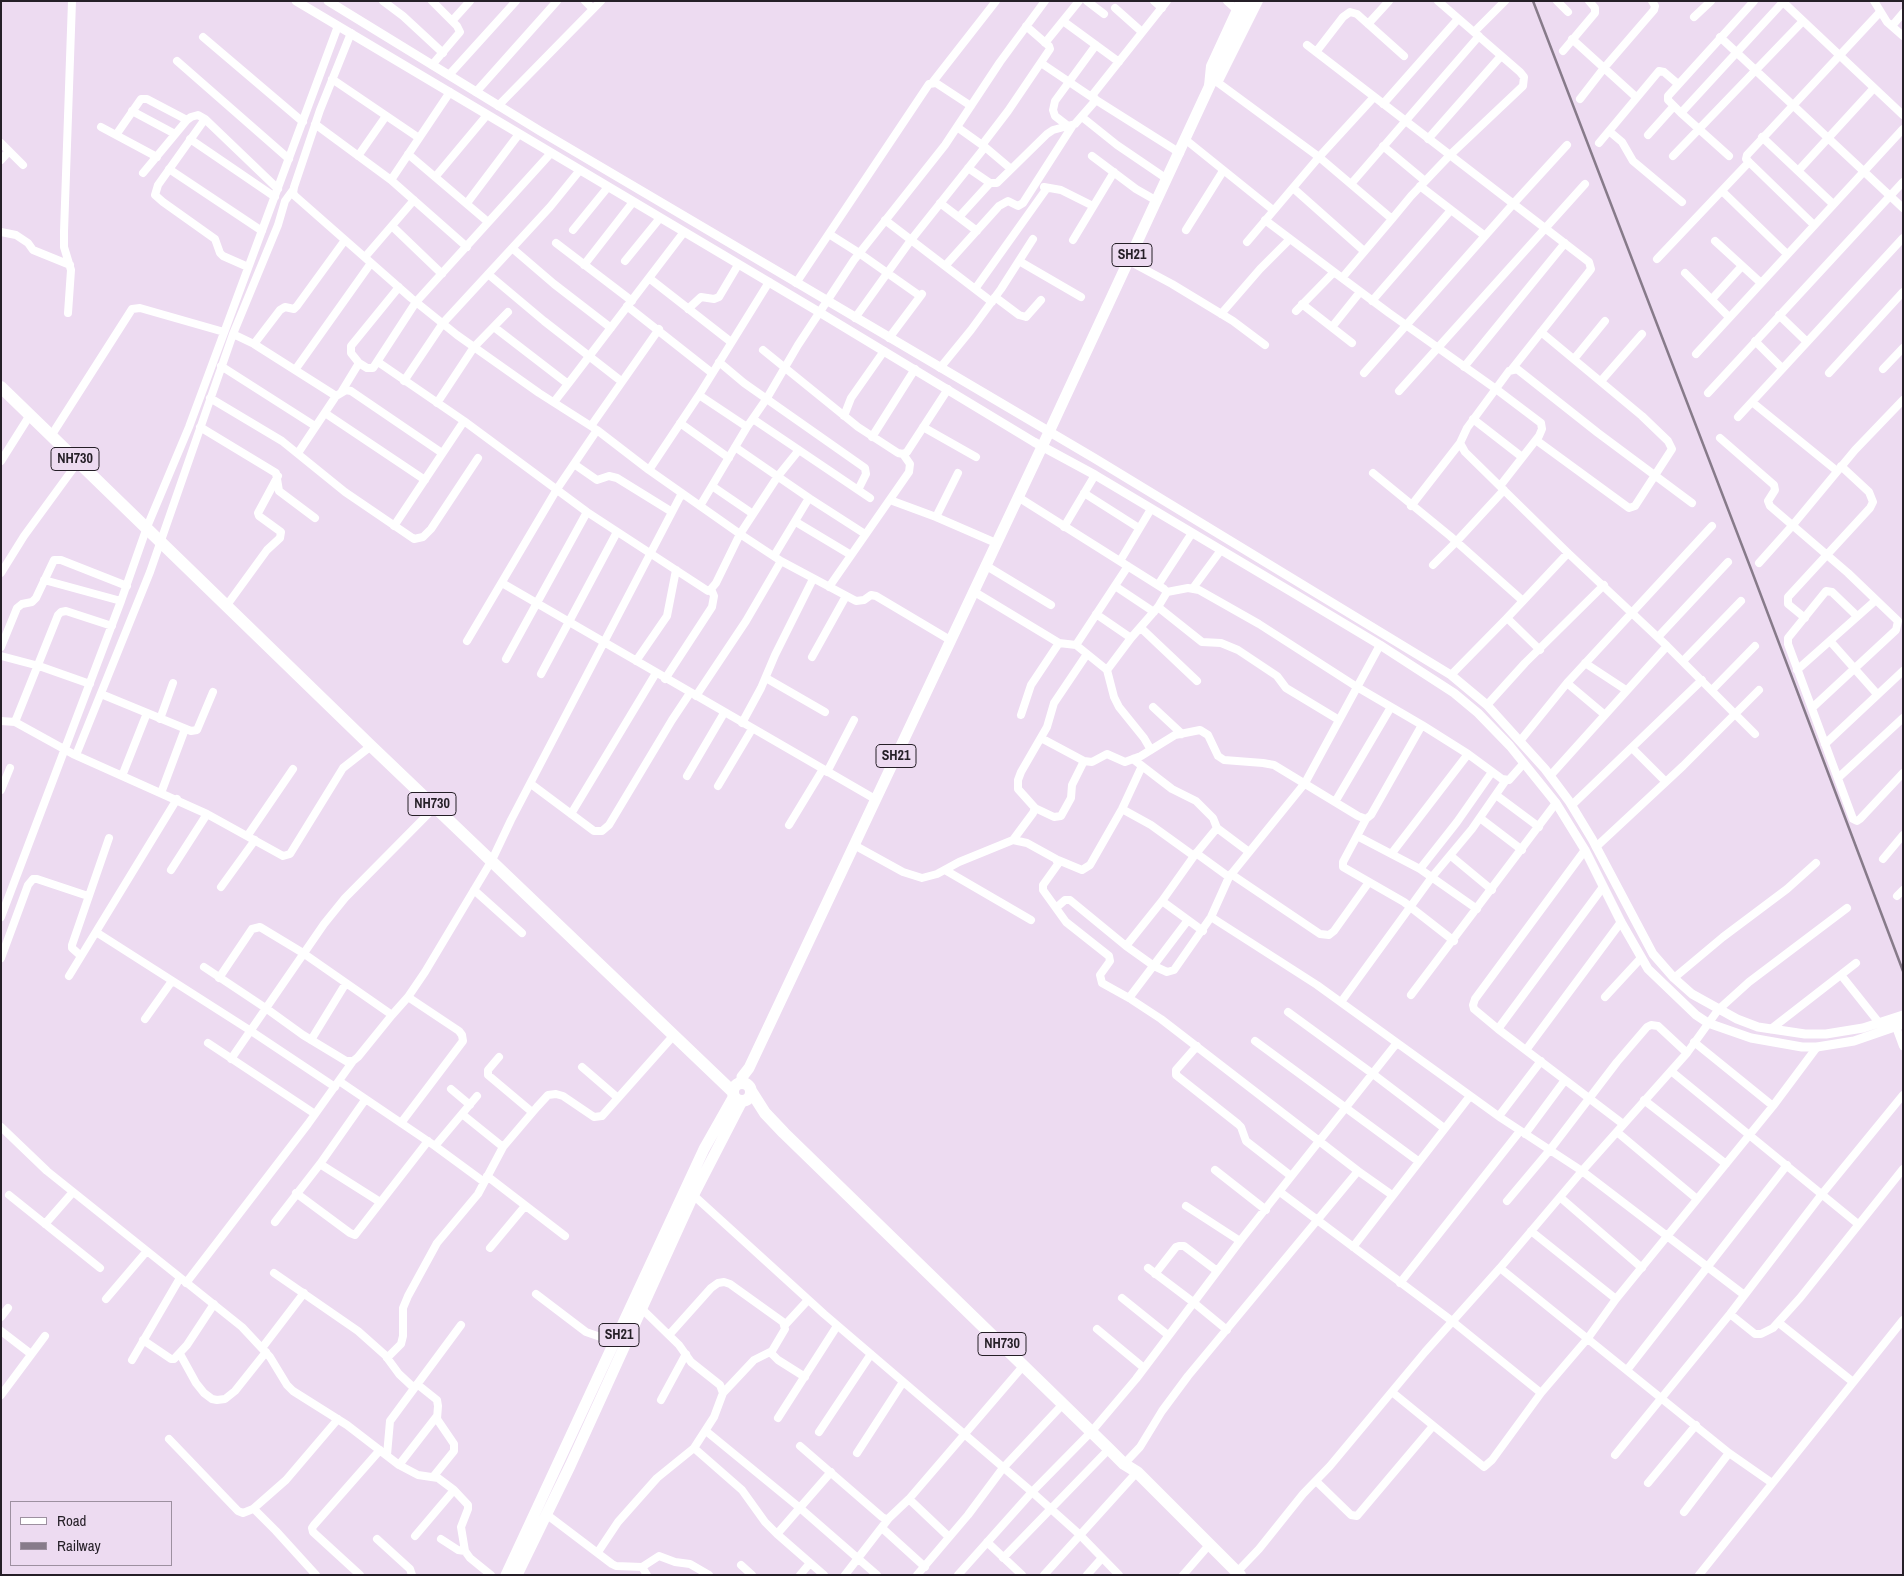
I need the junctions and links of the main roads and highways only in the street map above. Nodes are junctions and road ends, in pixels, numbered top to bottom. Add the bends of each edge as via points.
1 (1249, 1) edge
2 (1239, 6) edge
3 (1214, 81) junction
4 (1, 387) edge
5 (742, 1092) junction
6 (689, 1192) junction
7 (1239, 1573) edge
8 (506, 1575) edge
9 (517, 1575) edge

1 - 3 main road, SH21
2 - 3 main road via 1211,66
3 - 5 main road, SH21 via 742,1077
4 - 5 highway, NH730 via 674,1035 709,1068
5 - 6 main road, SH21
5 - 7 highway, NH730
6 - 8 main road, SH21
6 - 9 main road, SH21 via 642,1309

